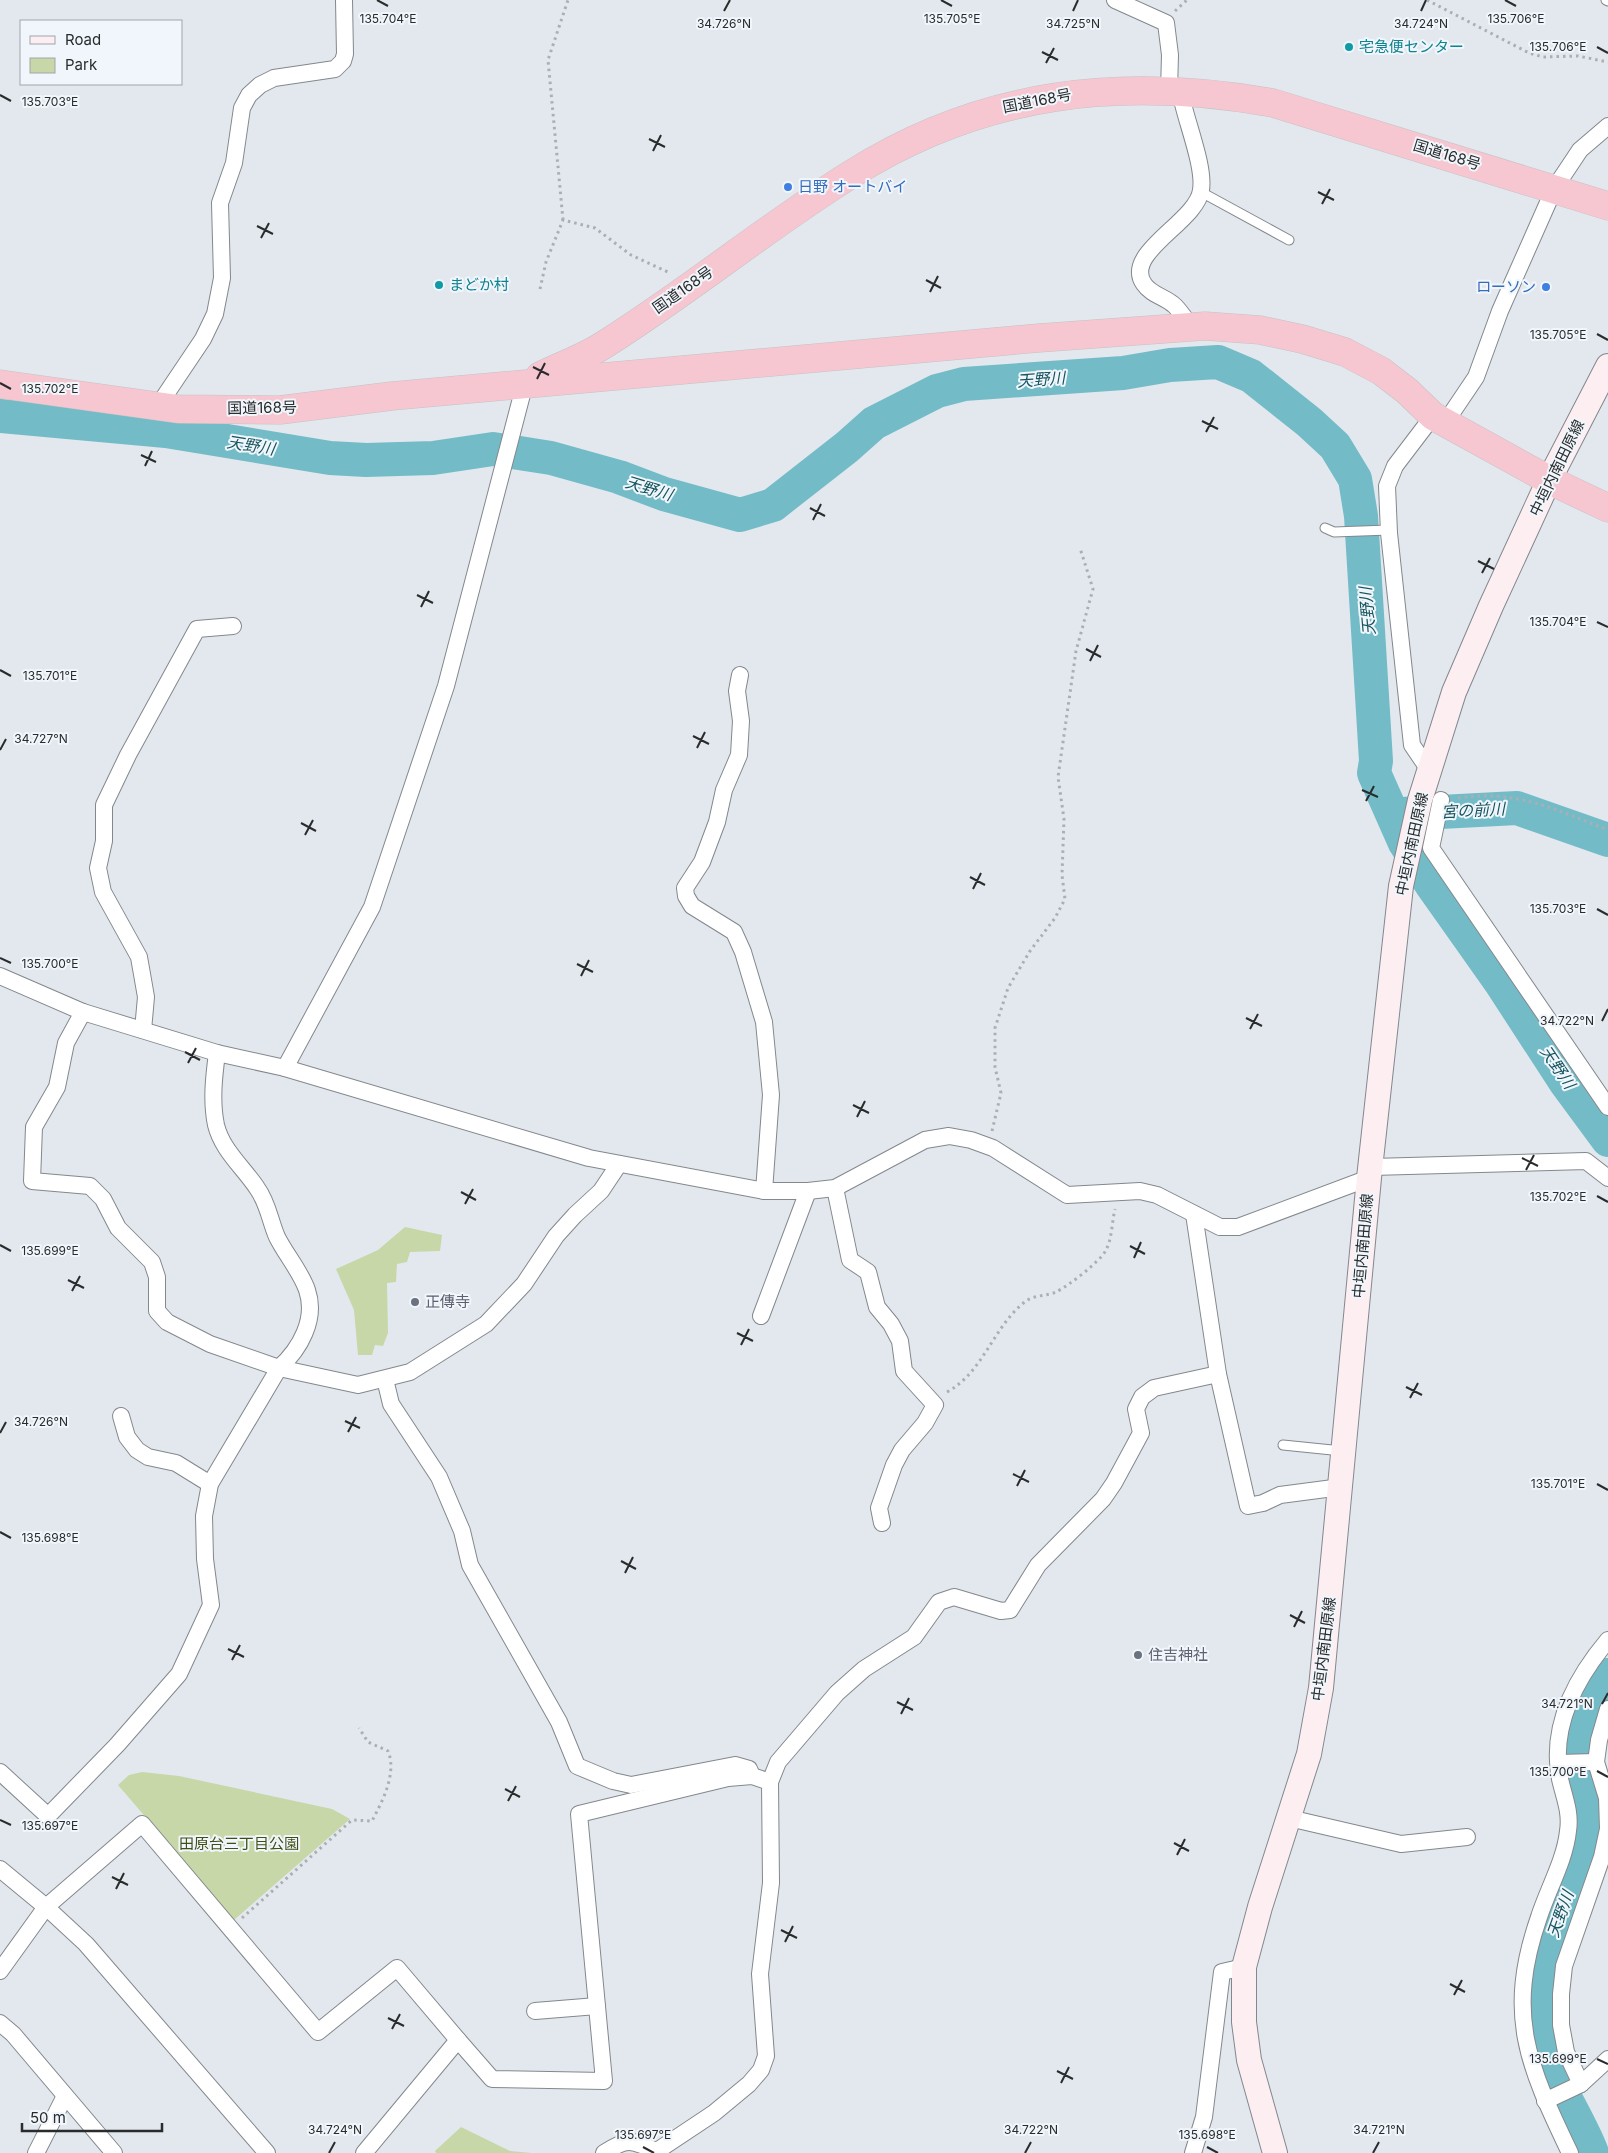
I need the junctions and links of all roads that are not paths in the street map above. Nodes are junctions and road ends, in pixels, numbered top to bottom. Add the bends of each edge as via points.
1 (344, 0) edge
2 (1115, 0) edge
3 (1175, 90) junction
4 (1608, 126) edge
5 (1554, 189) junction
6 (1201, 192) junction
7 (1608, 206) edge
8 (1289, 240) dead end
9 (1191, 327) junction
10 (1608, 366) edge
11 (0, 384) edge
12 (525, 384) junction
13 (158, 406) junction
14 (1439, 420) junction
15 (1549, 480) junction
16 (1608, 508) edge
17 (1324, 528) dead end
18 (1384, 530) junction
19 (233, 626) dead end
20 (740, 675) dead end
21 (1429, 770) junction
22 (1442, 800) road end
23 (0, 976) edge
24 (83, 1012) junction
25 (143, 1030) junction
26 (218, 1053) junction
27 (285, 1068) junction
28 (1608, 1107) edge
29 (619, 1164) junction
30 (1370, 1173) junction
31 (1608, 1178) edge
32 (835, 1188) junction
33 (764, 1191) junction
34 (808, 1191) junction
35 (1194, 1214) junction
36 (761, 1316) dead end
37 (279, 1368) junction
38 (1218, 1374) junction
39 (384, 1378) junction
40 (121, 1416) dead end
41 (1283, 1445) dead end
42 (1345, 1451) junction
43 (210, 1484) junction
44 (1341, 1487) junction
45 (882, 1523) dead end
46 (1608, 1640) edge
47 (1608, 1709) edge
48 (1603, 1746) edge
49 (1596, 1762) junction
50 (1559, 1763) junction
51 (0, 1772) edge
52 (752, 1776) junction
53 (770, 1782) junction
54 (1289, 1818) junction
55 (1467, 1837) dead end
56 (0, 1869) edge
57 (46, 1907) junction
58 (1244, 1967) junction
59 (0, 1971) edge
60 (597, 2006) junction
61 (535, 2011) dead end
62 (0, 2023) edge
63 (458, 2040) junction
64 (1608, 2059) edge
65 (1581, 2084) junction
66 (65, 2096) junction
67 (1545, 2101) junction
68 (655, 2152) edge
69 (36, 2153) edge
70 (114, 2153) edge
71 (267, 2153) edge
72 (364, 2153) edge
73 (604, 2153) edge
74 (1192, 2153) edge
75 (1275, 2153) edge
76 (1570, 2153) edge

1 - 13 street via 343,62 335,69 274,78 249,95 242,108 234,163 220,203 222,278 215,314 203,339
2 - 3 street via 1166,23
3 - 5 highway, 国道168号 via 1225,94 1273,103
3 - 6 street via 1200,175
3 - 12 highway, 国道168号 via 1083,92 1028,101 985,113 896,148 850,174 601,347
4 - 5 street via 1580,150
5 - 7 highway, 国道168号
5 - 14 street via 1500,311 1476,377
6 - 8 lane
6 - 9 street via 1181,221 1141,261 1140,273 1144,284 1174,305
9 - 12 highway, 国道168号
9 - 14 highway, 国道168号 via 1260,330 1345,352 1381,371
10 - 15 main road, 中垣内南田原線
11 - 13 highway, 国道168号
12 - 13 highway, 国道168号 via 280,410
12 - 27 street via 446,686 372,907
14 - 15 highway, 国道168号
14 - 18 street via 1395,466 1387,486
15 - 16 highway, 国道168号
15 - 21 main road, 中垣内南田原線 via 1454,692
17 - 18 lane via 1344,533
18 - 21 street via 1412,745
19 - 25 street via 198,630 128,755 104,805 104,841 98,868 103,892 139,957 146,997
20 - 33 street via 737,691 741,721 739,755 724,790 717,822 702,862 685,888 692,906 734,932 764,1022 772,1095
21 - 30 main road, 中垣内南田原線 via 1401,886
22 - 28 street via 1431,848
23 - 24 street
24 - 25 street
24 - 37 street via 66,1042 57,1087 34,1127 32,1181 90,1186 103,1199 118,1228 152,1262 157,1278 156,1311 166,1322 210,1344
25 - 26 street
26 - 27 street
26 - 37 street via 213,1088 216,1126 230,1155 267,1204 277,1236 307,1290 311,1310 305,1332 293,1355
27 - 29 street via 589,1158
29 - 33 street
29 - 39 street via 601,1191 556,1236 524,1284 486,1324 410,1372
30 - 31 street via 1586,1161
30 - 35 street via 1238,1227 1220,1227
30 - 42 main road, 中垣内南田原線
32 - 34 street
32 - 35 street via 925,1140 949,1136 987,1145 1068,1195 1140,1191 1157,1195
32 - 45 street via 850,1260 868,1272 877,1307 900,1341 904,1371 935,1405 894,1465 879,1508
33 - 34 street
34 - 36 street
35 - 38 street
37 - 39 street via 358,1385
37 - 43 street
38 - 44 street via 1248,1506 1280,1496
38 - 53 street via 1154,1388 1142,1397 1136,1409 1141,1433 1114,1483 1103,1499 1038,1565 1010,1610 1001,1611 954,1598 939,1602 914,1637 864,1669 837,1693 778,1762
39 - 52 street via 392,1404 439,1477 462,1531 470,1564 559,1722 577,1766 631,1785 735,1765 750,1769
40 - 43 street via 128,1437 137,1450 148,1457 176,1463
41 - 42 lane
42 - 44 main road, 中垣内南田原線
43 - 51 street via 204,1516 211,1605 179,1674 117,1745 48,1816
44 - 54 main road, 中垣内南田原線 via 1321,1688 1309,1754
46 - 50 street via 1577,1683 1567,1706 1560,1732
47 - 48 street
48 - 49 street
49 - 50 street
49 - 65 street via 1607,1798 1608,1829 1602,1857 1564,1966 1561,1994 1561,2025 1566,2052
50 - 67 street via 1569,1808 1568,1832 1530,1946 1522,1991 1523,2027
52 - 53 street
52 - 60 street via 728,1778 579,1814
53 - 68 street via 771,1883 760,1974 766,2056 761,2070 749,2084 714,2113
54 - 55 street via 1401,1844
54 - 58 main road, 中垣内南田原線
56 - 57 street
57 - 59 street
57 - 63 street via 142,1824 318,2032 396,1968
57 - 71 street via 86,1944
58 - 74 street via 1222,1972 1204,2117
58 - 75 main road, 中垣内南田原線 via 1244,2022 1249,2060
60 - 61 street
60 - 63 street via 604,2081 492,2079
62 - 66 street
63 - 72 street
64 - 65 street
65 - 67 street
66 - 69 street
66 - 70 street
67 - 76 street
68 - 73 street via 634,2142 621,2142

